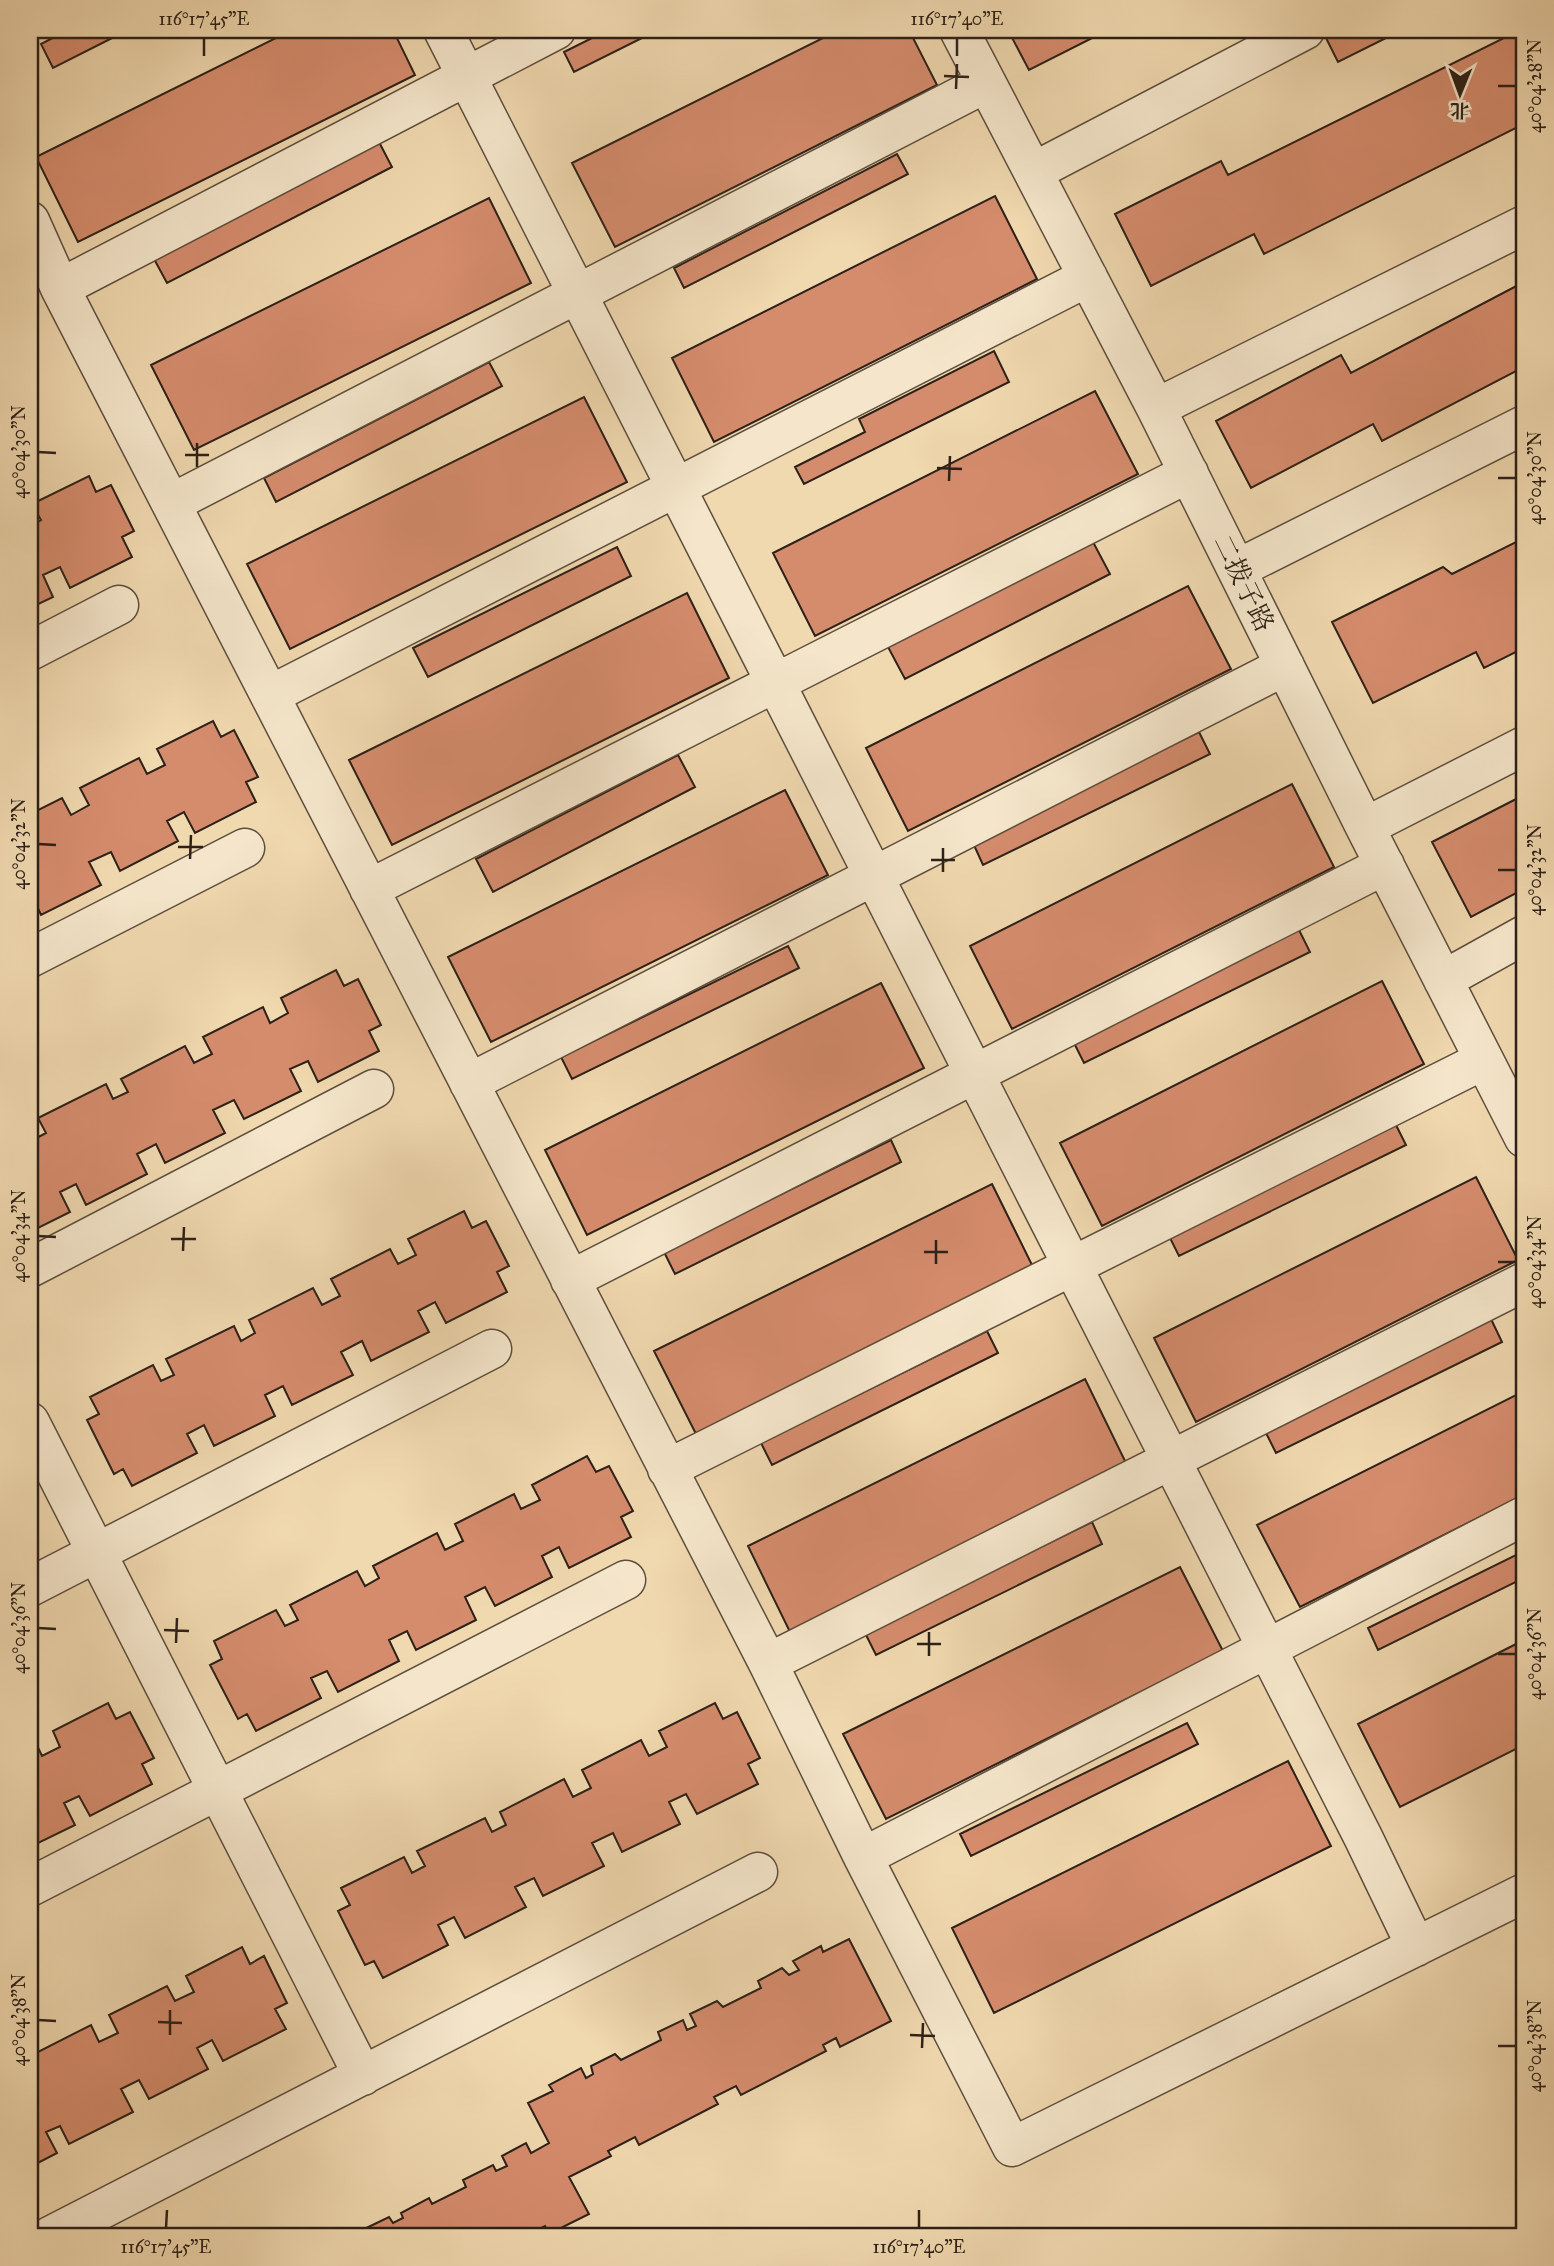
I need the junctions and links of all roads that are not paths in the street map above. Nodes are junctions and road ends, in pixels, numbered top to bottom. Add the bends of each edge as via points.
1 (443, 30) edge
2 (556, 30) edge
3 (959, 30) edge
4 (1305, 30) edge
5 (467, 76) junction
6 (986, 83) junction
7 (1032, 172) junction
8 (30, 221) edge
9 (1524, 225) edge
10 (1088, 278) junction
11 (60, 288) junction
12 (578, 294) junction
13 (1156, 408) junction
14 (1524, 425) edge
15 (1189, 473) junction
16 (676, 487) junction
17 (172, 503) junction
18 (1237, 569) junction
19 (119, 605) dead end
20 (30, 651) edge
21 (1285, 666) junction
22 (776, 683) junction
23 (270, 695) junction
24 (1524, 746) edge
25 (1365, 827) junction
26 (245, 848) dead end
27 (1385, 865) junction
28 (874, 876) junction
29 (369, 889) junction
30 (1524, 935) edge
31 (30, 958) edge
32 (1443, 980) junction
33 (1484, 1060) junction
34 (975, 1074) junction
35 (469, 1083) junction
36 (374, 1089) dead end
37 (1524, 1138) edge
38 (1073, 1266) junction
39 (30, 1268) edge
40 (570, 1280) junction
41 (1524, 1282) edge
42 (492, 1349) dead end
43 (30, 1422) edge
44 (1172, 1460) junction
45 (667, 1469) junction
46 (1524, 1517) edge
47 (96, 1553) junction
48 (626, 1580) dead end
49 (30, 1587) edge
50 (1268, 1648) junction
51 (768, 1663) junction
52 (217, 1790) junction
53 (863, 1857) junction
54 (758, 1872) dead end
55 (30, 1887) edge
56 (1524, 1893) edge
57 (1416, 1947) junction
58 (363, 2076) junction
59 (50, 2236) edge

1 - 5 street
2 - 5 street
3 - 6 street, 二拨子路
4 - 7 street
5 - 11 street
5 - 12 street
6 - 7 street, 二拨子路
6 - 12 street
7 - 10 street, 二拨子路
8 - 11 street
9 - 13 street
10 - 13 street, 二拨子路
10 - 16 street
11 - 17 street
12 - 16 street
12 - 17 street
13 - 15 street, 二拨子路
14 - 18 street
15 - 18 street, 二拨子路
15 - 22 street
16 - 22 street
16 - 23 street
17 - 23 street
18 - 21 street, 二拨子路
19 - 20 street
21 - 25 street, 二拨子路
21 - 28 street
22 - 28 street
22 - 29 street
23 - 29 street
24 - 25 street
25 - 27 street, 二拨子路
26 - 31 street
27 - 32 street, 二拨子路
27 - 34 street
28 - 34 street
28 - 35 street
29 - 35 street
30 - 32 street
32 - 33 street, 二拨子路
33 - 37 street, 二拨子路
33 - 38 street
34 - 38 street
34 - 40 street
35 - 40 street
36 - 39 street
38 - 44 street
38 - 45 street
40 - 45 street
41 - 44 street
42 - 47 street
43 - 47 street
44 - 50 street
44 - 51 street
45 - 51 street
46 - 50 street
47 - 49 street
47 - 52 street
48 - 52 street
50 - 53 street
50 - 57 street
51 - 53 street
52 - 55 street
52 - 58 street
53 - 57 street via 1012,2147
54 - 58 street
56 - 57 street
58 - 59 street

